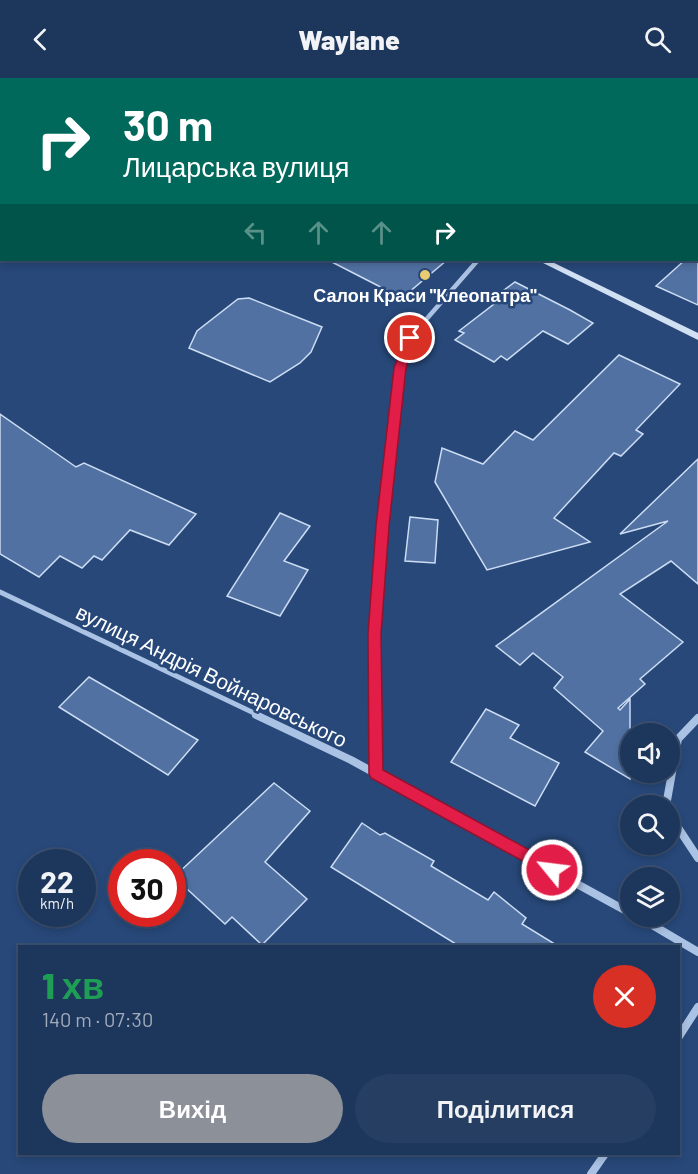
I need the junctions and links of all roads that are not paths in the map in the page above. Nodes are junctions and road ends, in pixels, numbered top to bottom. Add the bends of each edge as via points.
1 (477, 261) edge
2 (544, 261) edge
3 (698, 337) edge
4 (0, 592) edge
5 (698, 718) edge
6 (376, 774) junction
7 (668, 795) edge
8 (680, 831) edge
9 (698, 858) edge
10 (620, 908) edge
11 (656, 927) edge
12 (698, 952) edge
13 (698, 1007) edge
14 (680, 1035) edge
15 (603, 1155) edge
16 (591, 1174) edge

1 - 6 street via 410,338 400,368 374,634
2 - 3 main road
4 - 6 street, вулиця Андрія Войнаровського
5 - 7 street via 678,739
6 - 10 street, вулиця Андрія Войнаровського
8 - 9 street
11 - 12 street
13 - 14 street
15 - 16 street

